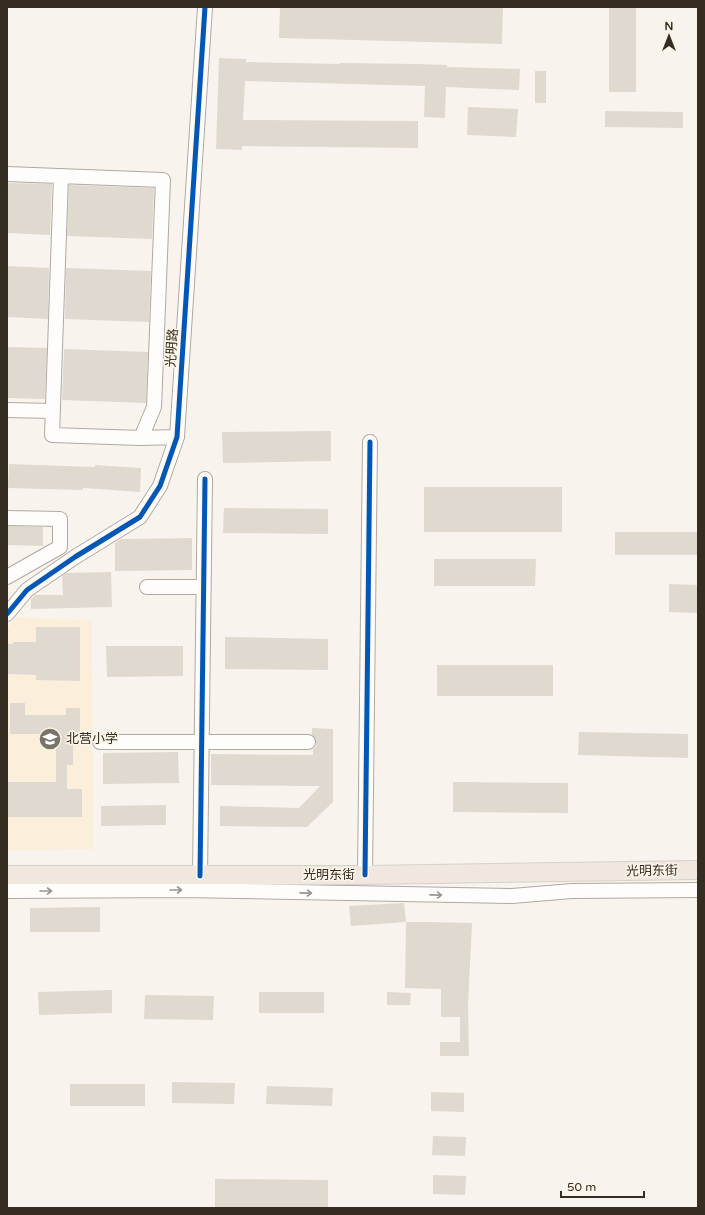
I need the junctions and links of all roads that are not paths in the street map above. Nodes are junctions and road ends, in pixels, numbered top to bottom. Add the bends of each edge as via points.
1 (206, 7) edge
2 (7, 174) edge
3 (61, 176) junction
4 (7, 410) edge
5 (53, 412) junction
6 (177, 437) junction
7 (141, 438) junction
8 (370, 442) dead end
9 (205, 479) dead end
10 (7, 518) edge
11 (7, 577) edge
12 (147, 587) dead end
13 (203, 587) junction
14 (7, 614) edge
15 (100, 742) dead end
16 (201, 742) junction
17 (308, 742) dead end
18 (698, 870) edge
19 (7, 875) edge
20 (365, 875) junction
21 (200, 876) junction
22 (698, 890) edge
23 (7, 891) edge

1 - 6 street, 光明路
2 - 3 street
3 - 5 street
3 - 7 street via 163,180 154,407
4 - 5 street
5 - 7 street via 52,435
6 - 7 street
6 - 14 street, 光明路 via 160,486 140,517 75,556 26,590
8 - 20 street
9 - 13 street
10 - 11 street via 60,518 60,547
12 - 13 street
13 - 16 street
15 - 16 street
16 - 17 street
16 - 21 street
18 - 20 main road, 光明东街
19 - 21 main road, 光明东街
20 - 21 main road, 光明东街
23 -> 22 street via 182,890 512,896 572,891

